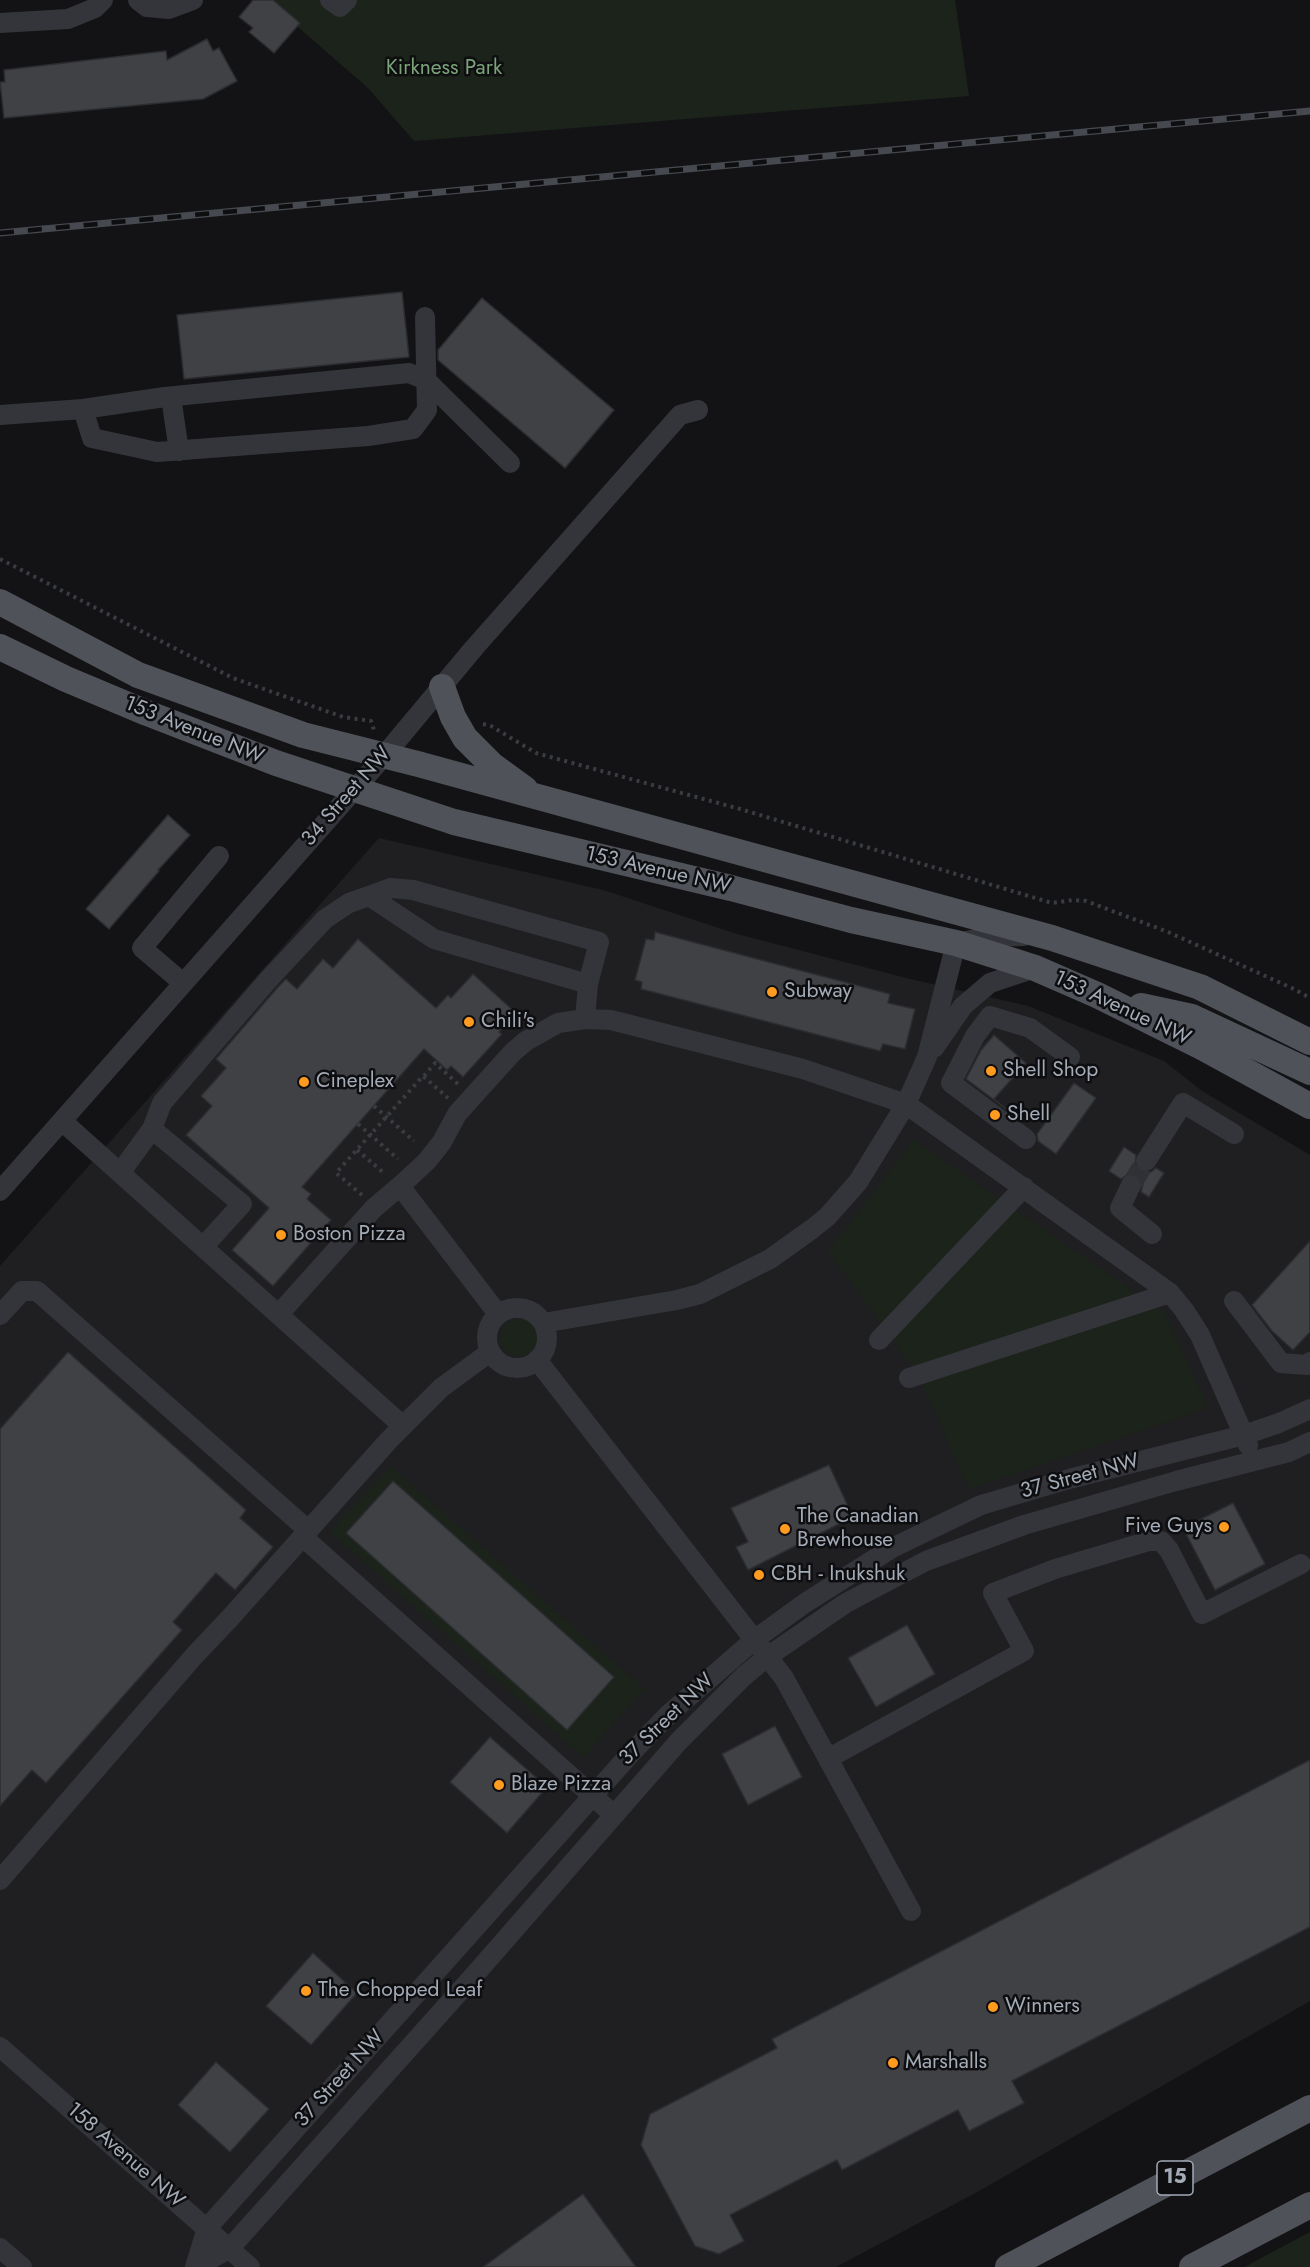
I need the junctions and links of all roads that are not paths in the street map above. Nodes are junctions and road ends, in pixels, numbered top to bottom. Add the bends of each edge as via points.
1 (103, 0) edge
2 (138, 0) edge
3 (193, 0) edge
4 (330, 0) edge
5 (347, 0) edge
6 (0, 23) edge
7 (425, 317) dead end
8 (426, 380) junction
9 (171, 397) junction
10 (83, 409) junction
11 (698, 410) dead end
12 (0, 415) edge
13 (179, 450) junction
14 (510, 463) dead end
15 (0, 602) edge
16 (0, 647) edge
17 (442, 687) junction
18 (384, 756) junction
19 (355, 789) junction
20 (538, 798) junction
21 (219, 856) dead end
22 (369, 896) junction
23 (1053, 938) junction
24 (956, 943) junction
25 (1035, 968) junction
26 (183, 983) junction
27 (588, 984) junction
28 (1097, 995) junction
29 (585, 1019) junction
30 (1310, 1042) edge
31 (927, 1057) junction
32 (1070, 1057) dead end
33 (1310, 1072) edge
34 (906, 1104) junction
35 (1310, 1106) edge
36 (62, 1121) junction
37 (152, 1129) junction
38 (1234, 1134) dead end
39 (1026, 1139) dead end
40 (1146, 1161) tunnel mouth
41 (120, 1173) junction
42 (393, 1180) junction
43 (1131, 1185) tunnel mouth
44 (1024, 1187) junction
45 (0, 1191) edge
46 (1152, 1234) dead end
47 (203, 1247) junction
48 (1170, 1293) junction
49 (1234, 1301) dead end
50 (279, 1314) junction
51 (498, 1314) junction
52 (0, 1315) edge
53 (543, 1323) junction
54 (879, 1340) dead end
55 (490, 1352) junction
56 (537, 1360) junction
57 (1310, 1362) edge
58 (909, 1378) dead end
59 (1310, 1409) edge
60 (403, 1426) junction
61 (1244, 1435) junction
62 (1310, 1442) edge
63 (1255, 1461) junction
64 (305, 1534) junction
65 (1301, 1564) dead end
66 (754, 1640) junction
67 (767, 1657) junction
68 (829, 1758) junction
69 (592, 1796) junction
70 (614, 1815) junction
71 (0, 1880) edge
72 (911, 1911) dead end
73 (0, 2047) edge
74 (1310, 2108) edge
75 (1310, 2205) edge
76 (207, 2228) junction
77 (0, 2248) edge
78 (230, 2248) junction
79 (22, 2267) edge
80 (196, 2267) edge
81 (250, 2267) edge
82 (1008, 2267) edge
83 (1192, 2267) edge

1 - 6 street via 95,8 68,19
2 - 3 street via 147,7 169,9
4 - 5 street via 340,7
7 - 8 street
8 - 9 street via 409,373 369,375
8 - 13 street via 427,410 413,429
8 - 14 street
9 - 10 street
9 - 13 street
10 - 12 street
10 - 13 street via 92,438 157,452
11 - 17 street, 34 Street NW via 680,415
15 - 18 main road, 153 Avenue NW via 138,675 303,735
16 - 19 main road, 153 Avenue NW via 147,713
17 - 18 street, 34 Street NW
17 - 20 main road via 465,738 492,765
18 - 19 street, 34 Street NW
18 - 20 main road, 153 Avenue NW
19 - 24 main road, 153 Avenue NW via 454,822
19 - 26 street, 34 Street NW
20 - 23 main road, 153 Avenue NW
21 - 26 street via 142,948
22 - 27 street via 434,939
22 - 27 street via 391,888 413,890 599,942
22 - 37 street via 349,903 325,919 268,979 162,1103
23 - 24 street via 986,937
23 - 30 main road, 153 Avenue NW via 1200,987
24 - 25 main road, 153 Avenue NW
24 - 31 street
25 - 28 main road, 153 Avenue NW
25 - 31 street via 990,982 963,1006
26 - 36 street, 34 Street NW
27 - 29 street
28 - 33 main road via 1192,1017
28 - 35 main road, 153 Avenue NW
29 - 34 street via 628,1023 728,1049 803,1069
29 - 42 street via 558,1023 526,1041 457,1114 427,1161
31 - 34 street
32 - 39 street via 1030,1028 990,1016 975,1036 951,1083
34 - 44 street
34 - 53 street via 874,1160 852,1189 827,1217 770,1259 700,1294
36 - 41 street
36 - 45 street, 34 Street NW
37 - 41 street
37 - 47 street via 242,1204
38 - 40 street via 1183,1103
41 - 47 street
42 - 50 street via 374,1208
42 - 51 street
43 - 46 street via 1120,1208
44 - 48 street
44 - 54 street
47 - 50 street
48 - 58 street
48 - 61 street via 1200,1335
49 - 57 street via 1281,1363
50 - 60 street
51 - 53 street via 518,1308 530,1311
51 - 55 street via 488,1331
52 - 64 street via 22,1291 38,1291
53 - 56 street via 547,1346
55 - 56 street via 497,1360 517,1367
55 - 60 street via 441,1388
56 - 66 street
59 - 61 street, 37 Street NW
60 - 64 street
61 - 63 street
61 - 66 street, 37 Street NW via 981,1505 892,1548
62 - 63 street, 37 Street NW
63 - 67 street, 37 Street NW via 1023,1526 926,1561 846,1604
64 - 69 street
64 - 71 street
65 - 68 street via 1202,1614 1161,1541 1149,1541 1055,1569 993,1593 1024,1651
66 - 67 street
66 - 69 street, 37 Street NW via 669,1713
67 - 68 street via 784,1678
67 - 70 street, 37 Street NW via 679,1740
68 - 72 street
69 - 70 street
69 - 76 street, 37 Street NW
70 - 78 street, 37 Street NW
73 - 76 street, 158 Avenue NW
74 - 82 main road, 15
75 - 83 main road
76 - 78 street, 158 Avenue NW
76 - 80 street, 37 Street NW
77 - 79 street
78 - 80 street, 37 Street NW
78 - 81 street, 158 Avenue NW

